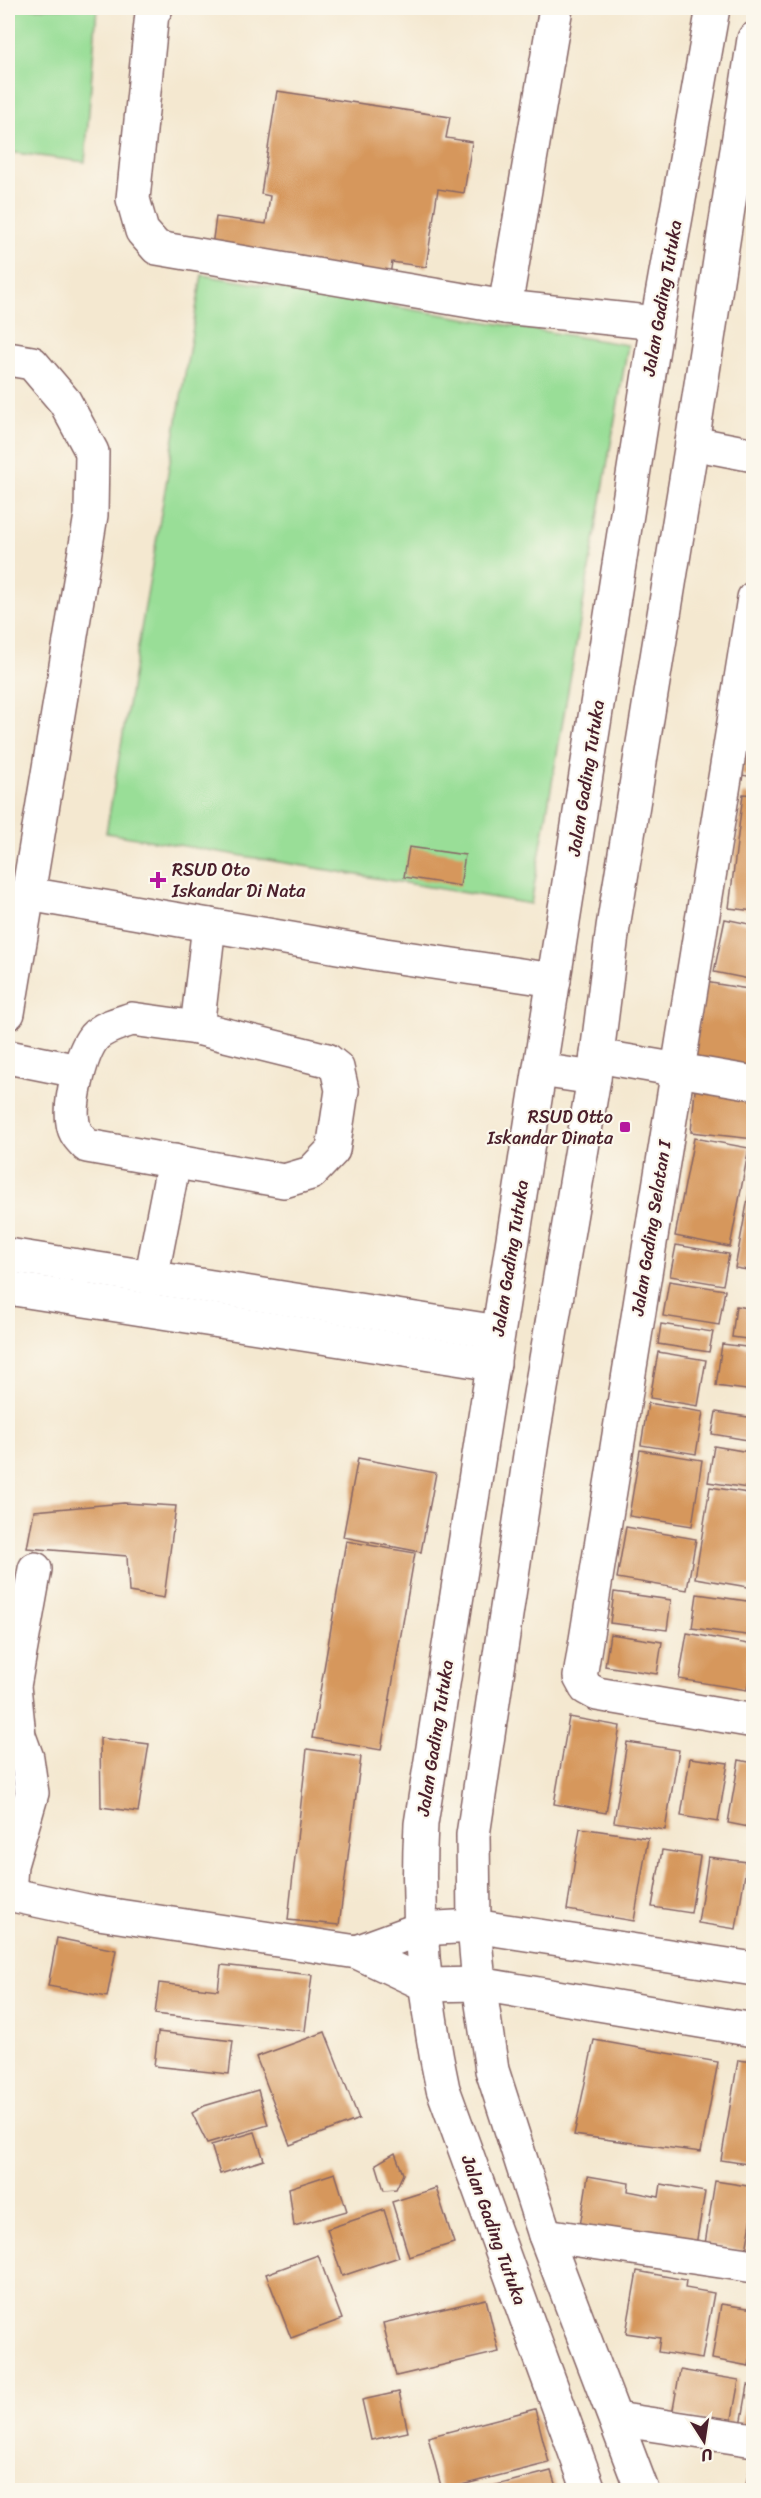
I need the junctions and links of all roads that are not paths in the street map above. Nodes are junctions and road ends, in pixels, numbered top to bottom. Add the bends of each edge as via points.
1 (156, 8) edge
2 (556, 8) edge
3 (712, 8) edge
4 (753, 39) edge
5 (506, 307) junction
6 (657, 324) junction
7 (8, 359) edge
8 (692, 443) junction
9 (753, 455) edge
10 (753, 598) edge
11 (28, 894) junction
12 (209, 925) junction
13 (554, 980) junction
14 (8, 1013) edge
15 (197, 1028) junction
16 (8, 1058) edge
17 (596, 1067) junction
18 (540, 1070) junction
19 (676, 1070) junction
20 (78, 1071) junction
21 (753, 1083) edge
22 (174, 1161) junction
23 (8, 1255) edge
24 (151, 1279) junction
25 (8, 1288) edge
26 (498, 1332) junction
27 (494, 1364) junction
28 (35, 1569) dead end
29 (753, 1721) edge
30 (8, 1894) edge
31 (474, 1926) junction
32 (420, 1929) junction
33 (357, 1952) junction
34 (753, 1969) edge
35 (479, 1984) junction
36 (427, 1985) junction
37 (753, 2030) edge
38 (545, 2235) junction
39 (753, 2266) edge
40 (616, 2419) junction
41 (753, 2440) edge
42 (589, 2490) edge
43 (642, 2490) edge

1 - 5 main road via 152,13 133,199 142,231 157,248
2 - 5 main road
3 - 6 main road, Jalan Gading Tutuka
4 - 8 main road
5 - 6 main road
6 - 13 main road, Jalan Gading Tutuka
7 - 11 main road via 32,363 65,402 92,452 91,515
8 - 9 main road
8 - 17 main road via 613,927
10 - 19 main road, Jalan Gading Selatan I
11 - 12 main road
11 - 14 main road
12 - 13 main road
12 - 15 main road
13 - 18 main road, Jalan Gading Tutuka
15 - 20 main road via 132,1019 110,1026 94,1036
15 - 22 main road via 327,1060 337,1068 342,1090 333,1150 311,1173 284,1180
16 - 20 main road
17 - 18 main road
17 - 19 main road
17 - 31 main road via 533,1435 473,1835
18 - 26 main road, Jalan Gading Tutuka
19 - 21 main road
19 - 29 main road, Jalan Gading Selatan I via 580,1677 586,1688 597,1694
20 - 22 main road via 72,1122 87,1146
22 - 24 main road
23 - 24 main road
24 - 26 main road
25 - 27 main road
26 - 27 main road, Jalan Gading Tutuka
27 - 32 main road, Jalan Gading Tutuka via 421,1824
28 - 30 main road via 14,1686 19,1736 32,1793 11,1865
30 - 33 main road via 92,1912
31 - 32 main road
31 - 34 main road
31 - 35 main road
32 - 33 main road
32 - 36 main road, Jalan Gading Tutuka
33 - 36 main road
35 - 36 main road
35 - 37 main road
35 - 38 main road via 492,2070
36 - 42 main road, Jalan Gading Tutuka via 443,2089
38 - 39 main road
38 - 40 main road
40 - 41 main road
40 - 43 main road

